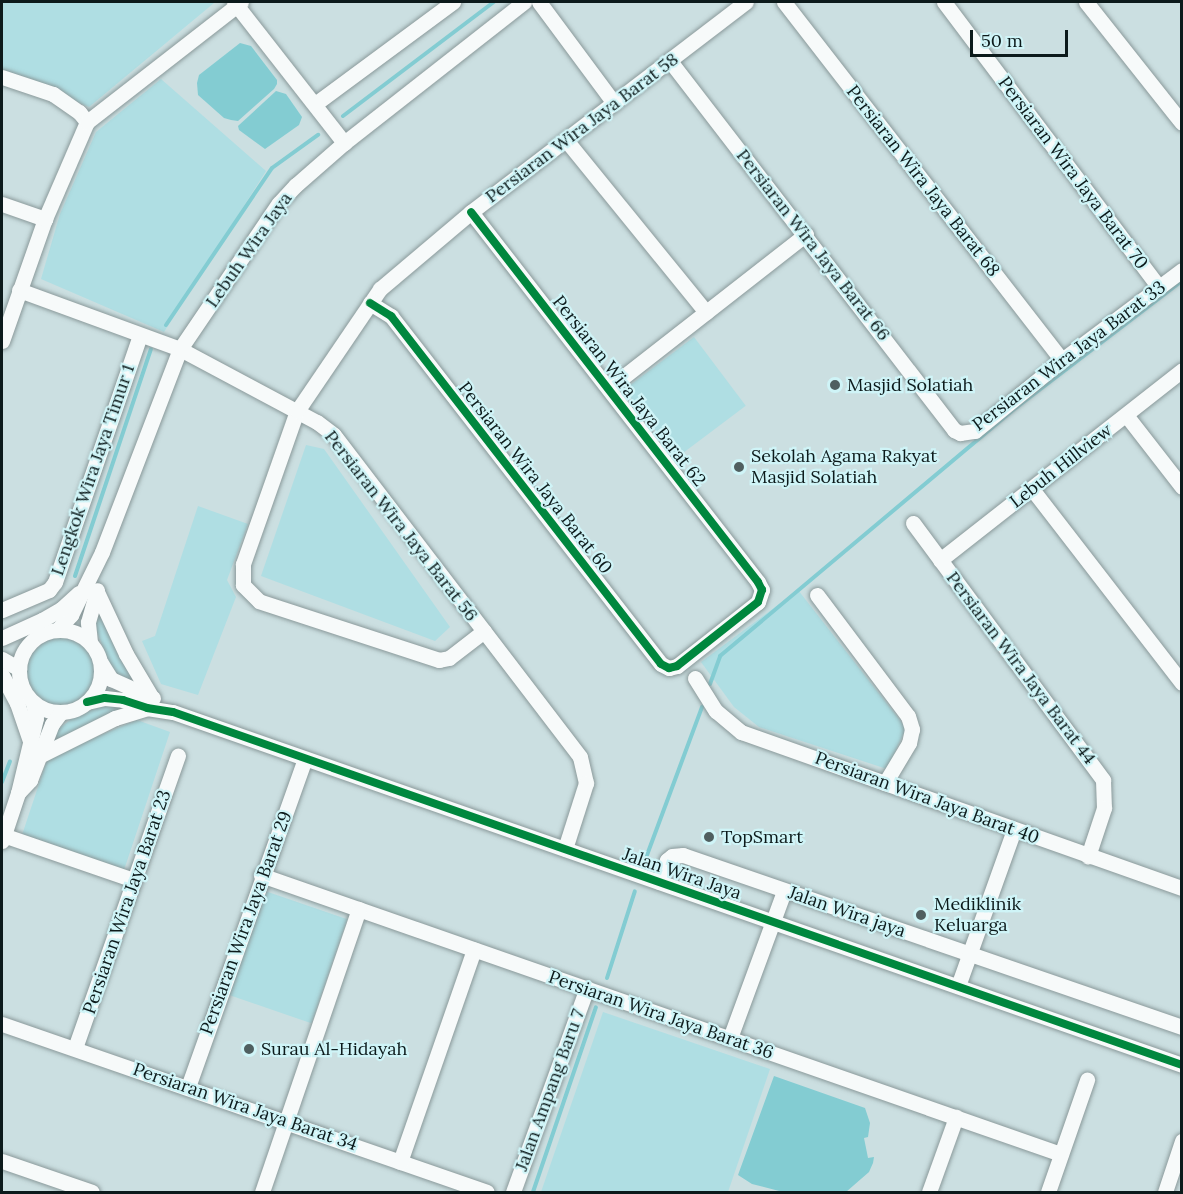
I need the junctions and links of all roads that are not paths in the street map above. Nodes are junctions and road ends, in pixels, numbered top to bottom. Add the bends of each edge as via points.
1 (453, 2) edge
2 (524, 2) edge
3 (539, 2) edge
4 (746, 2) edge
5 (784, 2) edge
6 (944, 2) edge
7 (1086, 2) edge
8 (237, 3) edge
9 (670, 61) junction
10 (2, 76) edge
11 (614, 103) junction
12 (315, 104) junction
13 (87, 122) junction
14 (1182, 123) edge
15 (566, 140) junction
16 (344, 143) junction
17 (2, 204) edge
18 (471, 212) junction
19 (45, 219) junction
20 (806, 234) junction
21 (1182, 270) edge
22 (1159, 287) junction
23 (19, 291) junction
24 (370, 303) junction
25 (706, 312) junction
26 (140, 334) junction
27 (2, 340) edge
28 (180, 349) junction
29 (1062, 360) junction
30 (1182, 370) edge
31 (609, 388) junction
32 (297, 411) junction
33 (1126, 415) junction
34 (954, 430) joint
35 (1182, 487) edge
36 (1032, 489) junction
37 (913, 523) dead end
38 (940, 560) junction
39 (90, 590) junction
40 (762, 590) joint
41 (817, 595) dead end
42 (2, 610) edge
43 (57, 630) junction
44 (483, 631) junction
45 (2, 638) edge
46 (90, 642) junction
47 (2, 644) edge
48 (26, 647) junction
49 (2, 659) edge
50 (101, 663) junction
51 (19, 669) junction
52 (2, 675) edge
53 (695, 678) dead end
54 (1182, 683) edge
55 (33, 702) junction
56 (87, 702) junction
57 (150, 703) junction
58 (61, 712) junction
59 (30, 741) junction
60 (39, 756) junction
61 (178, 756) dead end
62 (305, 759) junction
63 (885, 783) junction
64 (18, 793) junction
65 (1014, 830) junction
66 (2, 838) edge
67 (565, 849) junction
68 (683, 855) joint
69 (1088, 856) junction
70 (261, 875) junction
71 (134, 880) junction
72 (659, 882) junction
73 (1182, 888) edge
74 (784, 891) junction
75 (359, 909) junction
76 (773, 922) junction
77 (474, 949) junction
78 (969, 954) junction
79 (958, 986) junction
80 (587, 988) junction
81 (2, 1024) edge
82 (1182, 1027) edge
83 (730, 1038) junction
84 (75, 1048) junction
85 (1182, 1065) edge
86 (1087, 1080) dead end
87 (188, 1087) junction
88 (956, 1117) junction
89 (286, 1122) junction
90 (1182, 1141) edge
91 (1061, 1154) junction
92 (2, 1161) edge
93 (400, 1162) junction
94 (92, 1192) edge
95 (262, 1192) edge
96 (487, 1192) edge
97 (513, 1192) edge
98 (929, 1192) edge
99 (1048, 1192) edge
100 (1165, 1192) edge

1 - 12 street
2 - 16 street, Lebuh Wira Jaya
3 - 11 street
4 - 9 street, Persiaran Wira Jaya Barat 58
5 - 29 street, Persiaran Wira Jaya Barat 68
6 - 22 street, Persiaran Wira Jaya Barat 70
7 - 14 street
8 - 12 street
8 - 13 street
9 - 11 street, Persiaran Wira Jaya Barat 58
9 - 20 street, Persiaran Wira Jaya Barat 66
10 - 13 street via 53,94
11 - 15 street, Persiaran Wira Jaya Barat 58
12 - 16 street
13 - 19 street
15 - 18 street, Persiaran Wira Jaya Barat 58
15 - 25 street
16 - 28 street, Lebuh Wira Jaya via 279,203
17 - 19 street
18 - 24 street, Persiaran Wira Jaya Barat 58 via 380,289
18 - 31 street, Persiaran Wira Jaya Barat 62
19 - 23 street
20 - 25 street
20 - 34 street, Persiaran Wira Jaya Barat 66
21 - 22 street, Persiaran Wira Jaya Barat 33
22 - 29 street, Persiaran Wira Jaya Barat 33
23 - 26 street, Persiaran Wira Jaya Barat 56
23 - 27 street
24 - 32 street, Persiaran Wira Jaya Barat 58
24 - 40 street, Persiaran Wira Jaya Barat 60 via 391,316 656,658 669,668 677,666 758,602
25 - 31 street
26 - 28 street, Persiaran Wira Jaya Barat 56
26 - 42 street, Lengkok Wira Jaya Timur 1 via 55,582 50,590
28 - 32 street, Persiaran Wira Jaya Barat 56
28 - 39 street, Lebuh Wira Jaya
29 - 34 street, Persiaran Wira Jaya Barat 33 via 975,430 966,434
30 - 33 street, Lebuh Hillview
31 - 40 street, Persiaran Wira Jaya Barat 62
32 - 44 street, Persiaran Wira Jaya Barat 56 via 334,435
32 - 44 street, Persiaran Wira Jaya Barat 58 via 243,564 243,585 259,601 439,660 449,658
33 - 35 street
33 - 36 street, Lebuh Hillview
36 - 38 street, Lebuh Hillview
36 - 54 street
37 - 38 street, Persiaran Wira Jaya Barat 44
38 - 69 street, Persiaran Wira Jaya Barat 44 via 1103,780 1104,808
39 - 43 street, Lebuh Wira Jaya
39 - 45 street
39 - 46 street, Lebuh Wira Jaya
39 - 57 street
41 - 63 street via 908,716 912,729 909,743
43 - 46 street via 75,633
43 - 48 street via 35,638
44 - 67 street, Persiaran Wira Jaya Barat 56 via 580,757 584,769 583,796
46 - 50 street
47 - 48 street
48 - 51 street
49 - 51 street
50 - 56 street via 99,687
50 - 57 street, Jalan Wira Jaya via 111,679
51 - 55 street via 25,692
52 - 59 street
53 - 63 street, Persiaran Wira Jaya Barat 40 via 716,711 741,732
55 - 58 street
55 - 59 street via 36,718
56 - 57 street, Jalan Wira Jaya via 105,698
56 - 58 street via 80,708
57 - 60 street
57 - 62 street, Jalan Wira Jaya
58 - 60 street
59 - 64 street
60 - 64 street via 30,780
61 - 71 street, Persiaran Wira Jaya Barat 23
62 - 67 street, Jalan Wira Jaya
62 - 70 street, Persiaran Wira Jaya Barat 29
63 - 65 street, Persiaran Wira Jaya Barat 40
64 - 66 street
65 - 69 street, Persiaran Wira Jaya Barat 40
65 - 78 street
66 - 71 street
67 - 72 street, Jalan Wira Jaya
68 - 72 street, Jalan Wira Jaya via 667,860
68 - 74 street, Jalan Wira jaya
69 - 73 street, Persiaran Wira Jaya Barat 40
70 - 75 street, Persiaran Wira Jaya Barat 36
70 - 87 street, Persiaran Wira Jaya Barat 29
71 - 84 street, Persiaran Wira Jaya Barat 23
72 - 76 street, Jalan Wira Jaya
74 - 76 street
74 - 78 street, Jalan Wira jaya
75 - 77 street, Persiaran Wira Jaya Barat 36
75 - 89 street
76 - 79 street, Jalan Wira Jaya
76 - 83 street
77 - 80 street, Persiaran Wira Jaya Barat 36
77 - 93 street
78 - 79 street
78 - 82 street, Jalan Wira jaya
79 - 85 street, Jalan Wira Jaya
80 - 83 street, Persiaran Wira Jaya Barat 36
80 - 97 street, Jalan Ampang Baru 7
81 - 84 street, Persiaran Wira Jaya Barat 34
83 - 88 street, Persiaran Wira Jaya Barat 36
84 - 87 street, Persiaran Wira Jaya Barat 34
86 - 91 street
87 - 89 street, Persiaran Wira Jaya Barat 34
88 - 91 street, Persiaran Wira Jaya Barat 36
88 - 98 street
89 - 93 street, Persiaran Wira Jaya Barat 34
89 - 95 street
90 - 100 street
91 - 99 street
92 - 94 street
93 - 96 street, Persiaran Wira Jaya Barat 34

